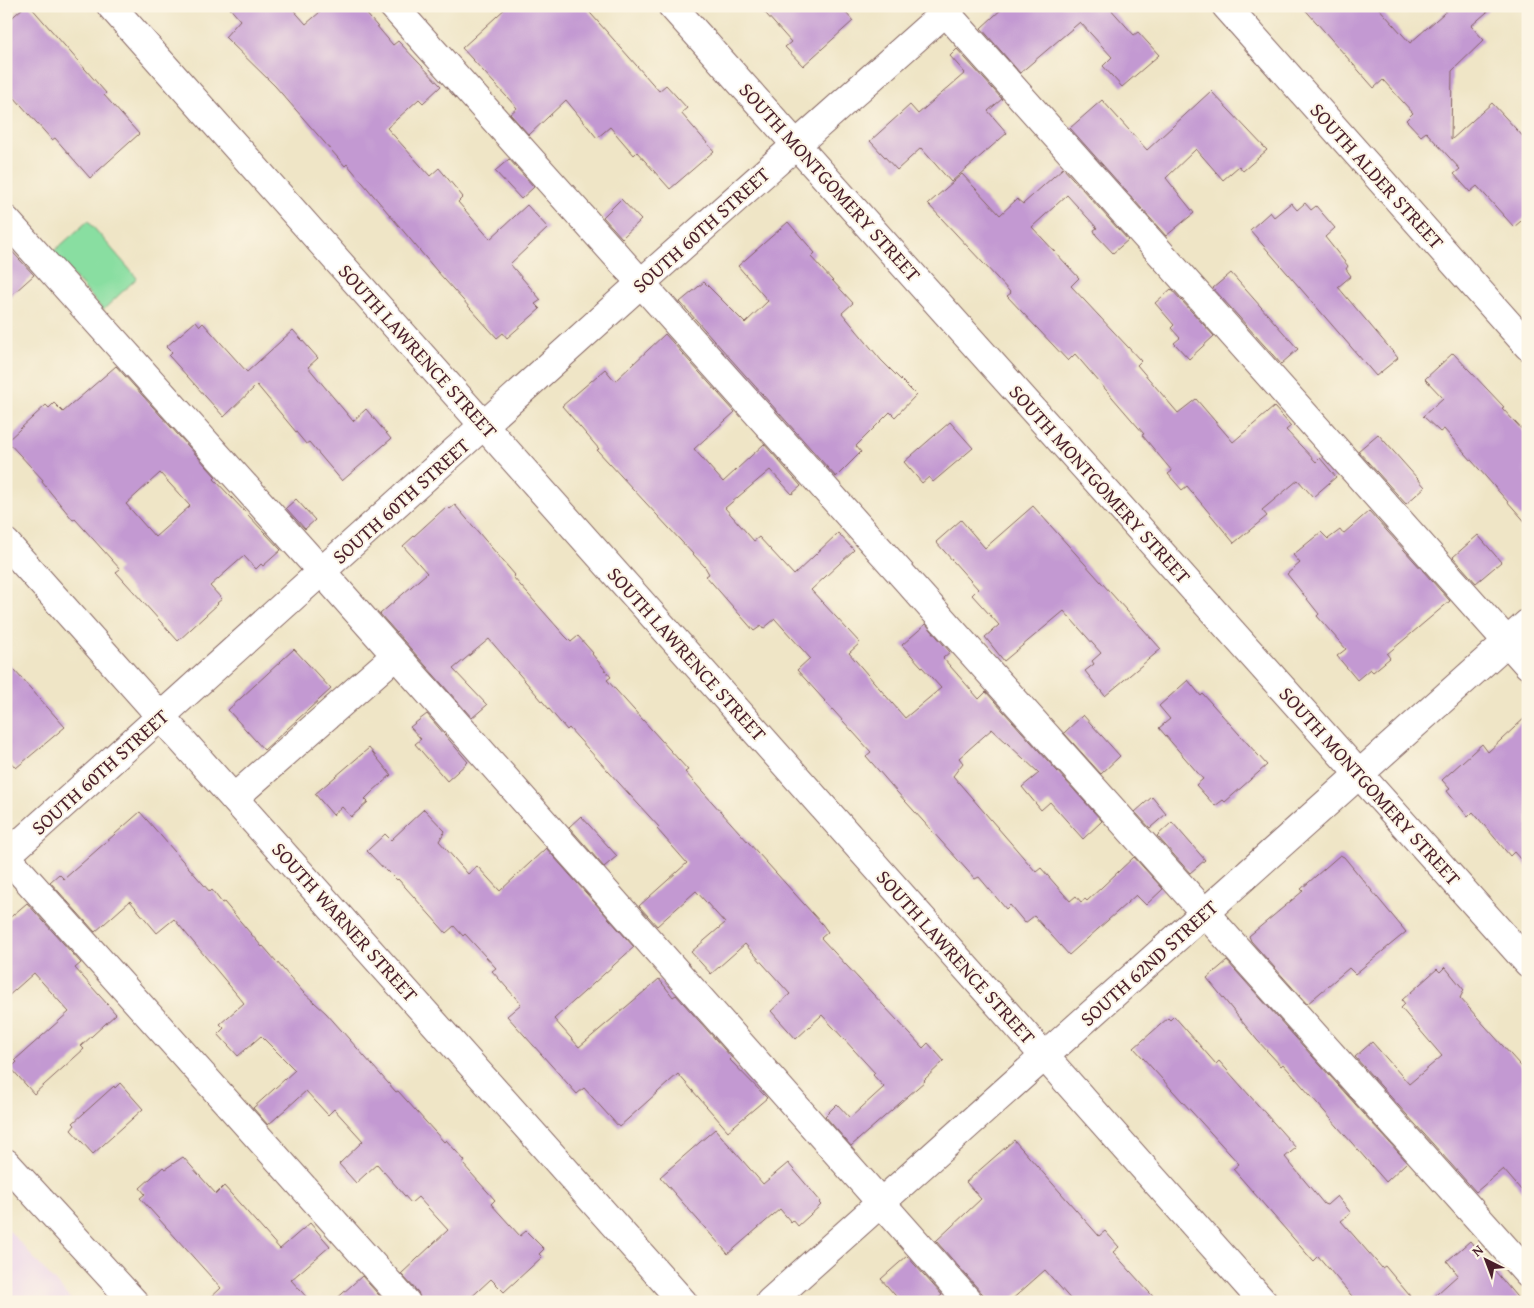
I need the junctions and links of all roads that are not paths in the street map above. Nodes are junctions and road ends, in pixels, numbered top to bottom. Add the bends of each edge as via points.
1 (111, 6) edge
2 (393, 6) edge
3 (672, 6) edge
4 (1226, 6) edge
5 (945, 8) edge
6 (797, 145) junction
7 (6, 220) edge
8 (640, 284) junction
9 (1528, 346) edge
10 (484, 426) junction
11 (6, 543) edge
12 (322, 572) junction
13 (1528, 623) edge
14 (1507, 642) junction
15 (396, 655) junction
16 (1528, 665) edge
17 (161, 717) junction
18 (1359, 774) junction
19 (234, 798) junction
20 (6, 856) edge
21 (1206, 912) junction
22 (1528, 963) edge
23 (1044, 1056) junction
24 (6, 1163) edge
25 (881, 1203) junction
26 (1528, 1274) edge
27 (134, 1302) edge
28 (406, 1302) edge
29 (683, 1302) edge
30 (770, 1302) edge
31 (968, 1302) edge
32 (1263, 1302) edge

1 - 10 street, SOUTH LAWRENCE STREET
2 - 8 street
3 - 6 street, SOUTH MONTGOMERY STREET
4 - 9 street, SOUTH ALDER STREET
5 - 6 street, SOUTH 60TH STREET
5 - 14 street
6 - 8 street, SOUTH 60TH STREET
6 - 18 street, SOUTH MONTGOMERY STREET
7 - 12 street
8 - 10 street, SOUTH 60TH STREET
8 - 21 street
10 - 12 street, SOUTH 60TH STREET
10 - 23 street, SOUTH LAWRENCE STREET
11 - 17 street, SOUTH WARNER STREET
12 - 15 street
12 - 17 street, SOUTH 60TH STREET
13 - 14 street, SOUTH 62ND STREET
14 - 16 street
14 - 18 street, SOUTH 62ND STREET
15 - 19 street
15 - 25 street
17 - 19 street, SOUTH WARNER STREET
17 - 20 street, SOUTH 60TH STREET
18 - 21 street, SOUTH 62ND STREET
18 - 22 street, SOUTH MONTGOMERY STREET
19 - 29 street, SOUTH WARNER STREET
20 - 28 street
21 - 23 street, SOUTH 62ND STREET
21 - 26 street
23 - 25 street, SOUTH 62ND STREET
23 - 32 street, SOUTH LAWRENCE STREET
24 - 27 street
25 - 30 street, SOUTH 62ND STREET
25 - 31 street

